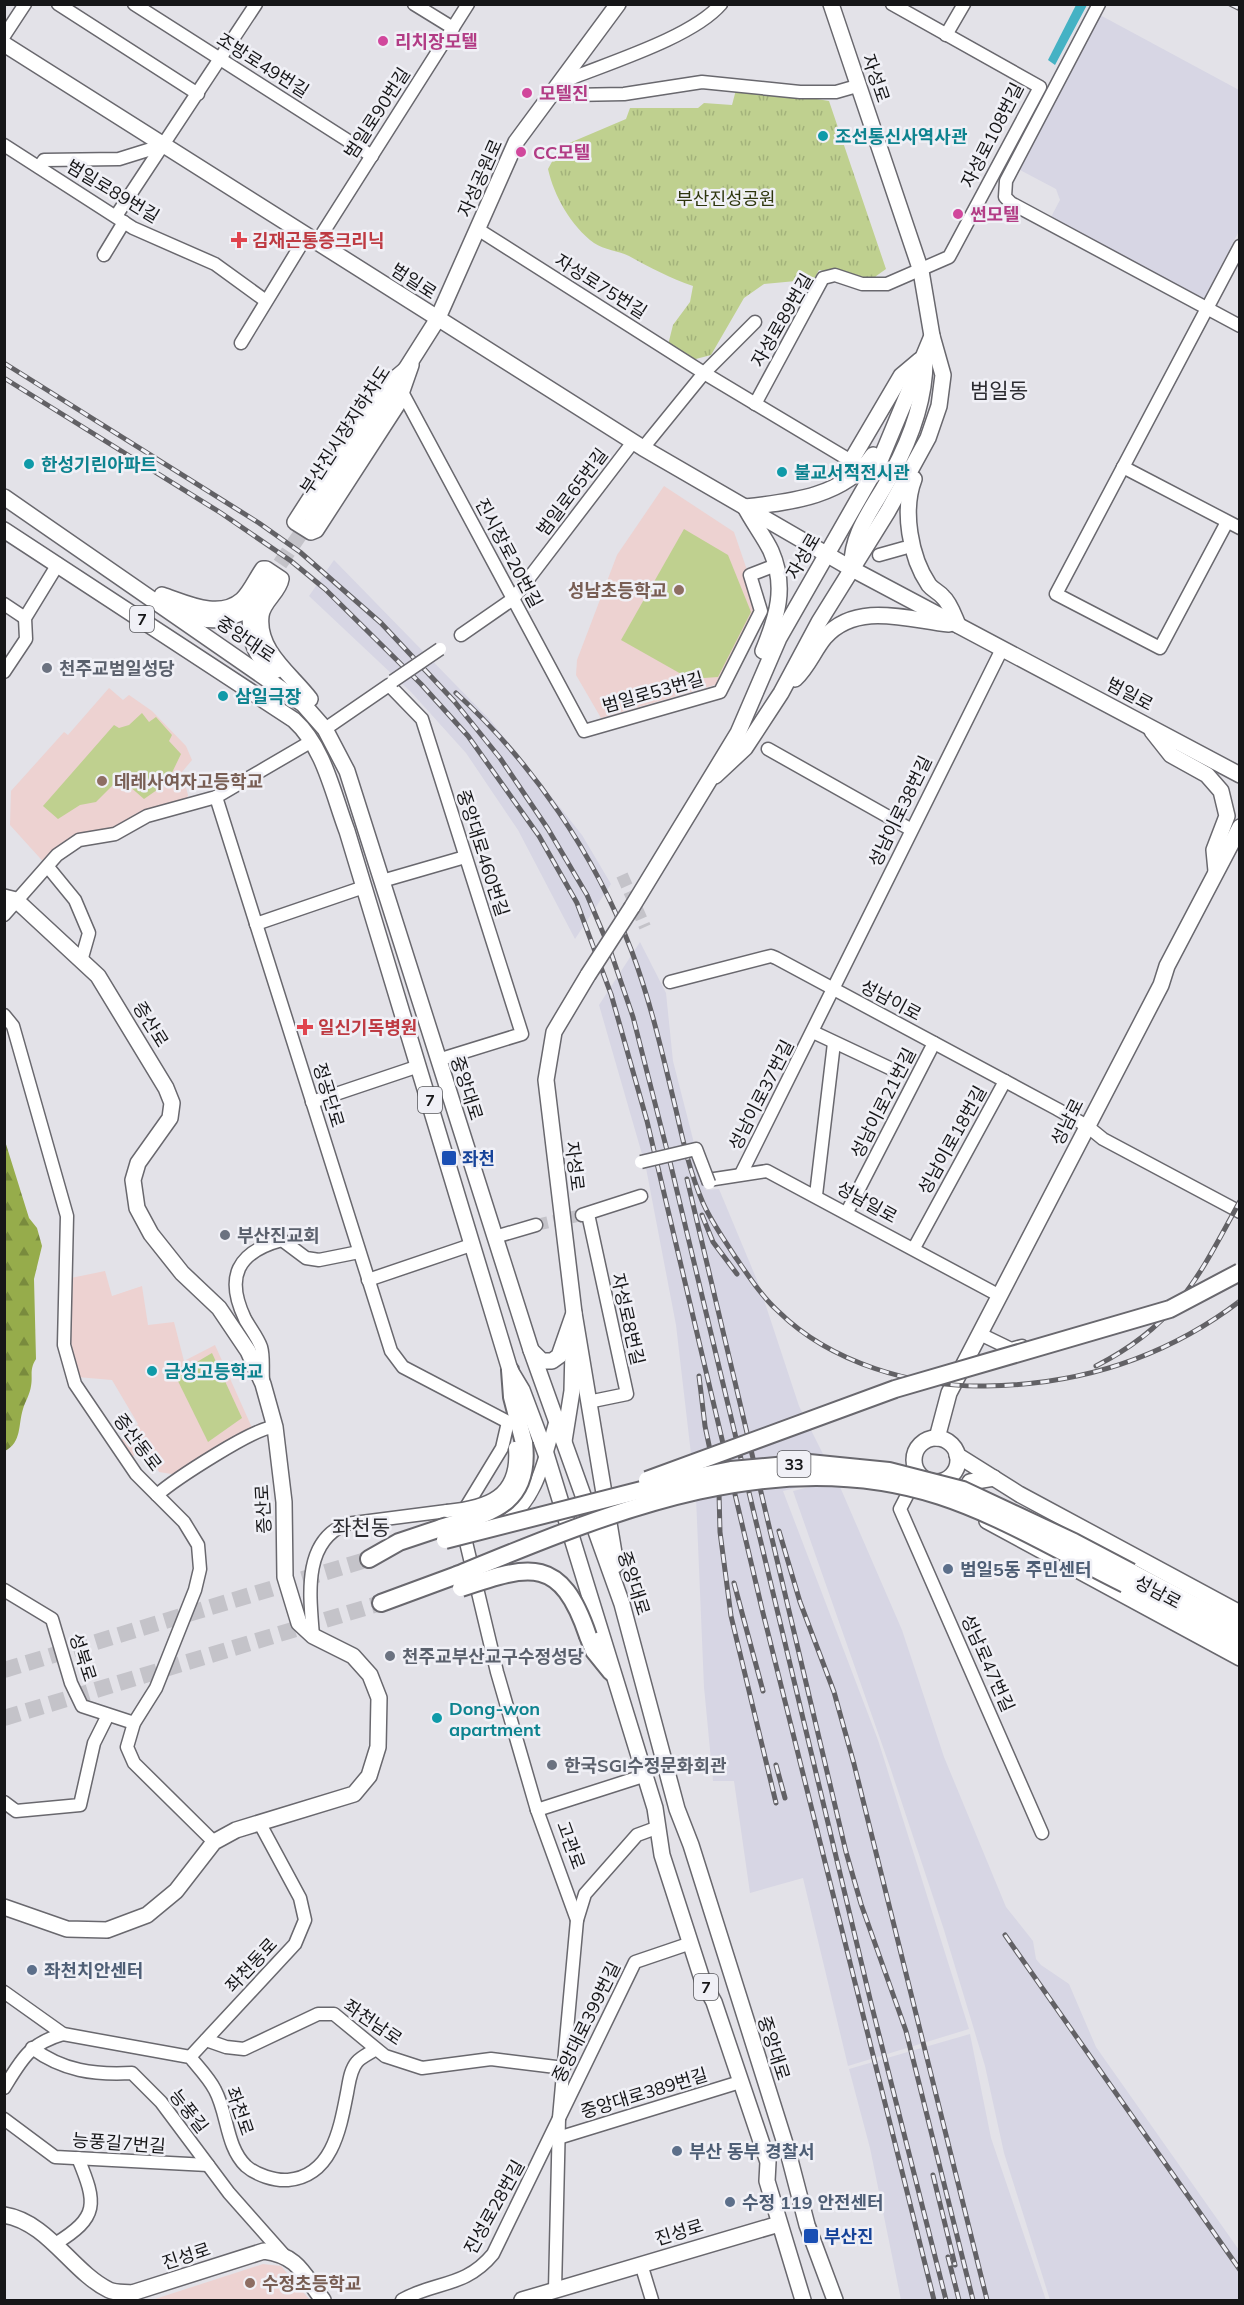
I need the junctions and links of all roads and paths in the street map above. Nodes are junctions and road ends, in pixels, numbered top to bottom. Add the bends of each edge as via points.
1 (25, 4) edge
2 (58, 4) edge
3 (134, 4) edge
4 (256, 4) edge
5 (414, 4) edge
6 (468, 4) edge
7 (618, 4) edge
8 (721, 4) edge
9 (831, 4) edge
10 (892, 4) edge
11 (964, 4) edge
12 (1099, 4) edge
13 (453, 28) junction
14 (946, 35) junction
15 (4, 36) edge
16 (4, 44) edge
17 (220, 59) junction
18 (562, 82) junction
19 (857, 86) junction
20 (198, 94) junction
21 (570, 95) dead end
22 (164, 145) junction
23 (4, 146) edge
24 (372, 156) junction
25 (39, 167) junction
26 (120, 219) junction
27 (479, 230) junction
28 (312, 238) junction
29 (1239, 246) edge
30 (104, 255) dead end
31 (921, 271) junction
32 (266, 301) junction
33 (1206, 309) junction
34 (437, 320) junction
35 (755, 322) dead end
36 (1239, 326) edge
37 (932, 336) junction
38 (241, 343) dead end
39 (925, 356) junction
40 (411, 365) junction
41 (704, 373) junction
42 (402, 392) junction
43 (755, 404) junction
44 (896, 425) junction
45 (638, 445) junction
46 (850, 461) joint
47 (915, 462) junction
48 (1123, 467) junction
49 (4, 498) edge
50 (745, 507) junction
51 (312, 517) tunnel mouth
52 (1227, 522) junction
53 (1239, 528) edge
54 (4, 530) edge
55 (904, 548) dead end
56 (825, 554) junction
57 (879, 555) dead end
58 (58, 564) junction
59 (776, 565) junction
60 (852, 568) junction
61 (108, 571) junction
62 (267, 583) tunnel mouth
63 (162, 595) junction
64 (513, 599) junction
65 (4, 604) edge
66 (250, 609) junction
67 (25, 618) junction
68 (958, 625) junction
69 (462, 635) dead end
70 (440, 649) dead end
71 (1002, 649) junction
72 (4, 672) edge
73 (393, 681) dead end
74 (781, 693) junction
75 (310, 699) junction
76 (1147, 725) junction
77 (329, 726) junction
78 (584, 731) joint
79 (738, 733) junction
80 (312, 741) junction
81 (768, 749) dead end
82 (1239, 775) edge
83 (715, 776) junction
84 (216, 797) junction
85 (1239, 826) edge
86 (910, 829) junction
87 (1239, 849) edge
88 (465, 857) junction
89 (48, 867) junction
90 (1216, 874) junction
91 (382, 881) junction
92 (364, 887) junction
93 (10, 898) edge
94 (4, 915) edge
95 (256, 924) junction
96 (81, 960) junction
97 (670, 982) dead end
98 (835, 990) junction
99 (4, 1015) edge
100 (813, 1032) junction
101 (834, 1043) junction
102 (934, 1043) junction
103 (438, 1060) junction
104 (419, 1066) junction
105 (898, 1072) dead end
106 (1005, 1082) junction
107 (312, 1102) junction
108 (1087, 1126) junction
109 (641, 1162) dead end
110 (448, 1163) junction
111 (741, 1174) junction
112 (481, 1194) junction
113 (816, 1195) junction
114 (641, 1196) dead end
115 (847, 1212) junction
116 (1239, 1212) edge
117 (536, 1225) tunnel mouth
118 (495, 1237) junction
119 (471, 1245) junction
120 (914, 1248) junction
121 (360, 1252) junction
122 (1239, 1270) edge
123 (368, 1280) junction
124 (1239, 1282) edge
125 (1000, 1296) junction
126 (574, 1313) junction
127 (980, 1334) junction
128 (531, 1350) junction
129 (1020, 1351) junction
130 (970, 1354) junction
131 (510, 1370) junction
132 (579, 1370) junction
133 (263, 1384) junction
134 (543, 1386) junction
135 (572, 1391) junction
136 (512, 1397) junction
137 (588, 1402) junction
138 (532, 1416) junction
139 (556, 1420) junction
140 (508, 1422) junction
141 (275, 1427) junction
142 (937, 1438) junction
143 (564, 1444) junction
144 (520, 1446) junction
145 (546, 1454) junction
146 (957, 1455) junction
147 (919, 1473) junction
148 (994, 1478) junction
149 (938, 1481) junction
150 (556, 1486) junction
151 (157, 1495) junction
152 (597, 1501) junction
153 (959, 1502) junction
154 (443, 1534) junction
155 (465, 1546) junction
156 (369, 1559) tunnel mouth
157 (1128, 1578) junction
158 (459, 1582) junction
159 (4, 1590) edge
160 (387, 1601) tunnel mouth
161 (622, 1604) junction
162 (1239, 1612) edge
163 (1239, 1629) edge
164 (313, 1636) junction
165 (1239, 1645) edge
166 (1239, 1658) edge
167 (611, 1672) junction
168 (108, 1715) junction
169 (134, 1723) junction
170 (643, 1776) junction
171 (4, 1802) edge
172 (537, 1810) junction
173 (259, 1822) junction
174 (656, 1828) junction
175 (1042, 1833) dead end
176 (214, 1842) junction
177 (4, 1907) edge
178 (577, 1920) junction
179 (691, 1943) junction
180 (4, 1992) edge
181 (63, 2034) junction
182 (206, 2040) junction
183 (32, 2048) junction
184 (376, 2049) junction
185 (190, 2057) junction
186 (564, 2068) junction
187 (740, 2082) junction
188 (4, 2088) edge
189 (559, 2118) junction
190 (4, 2119) edge
191 (558, 2138) junction
192 (78, 2158) junction
193 (208, 2165) junction
194 (4, 2215) edge
195 (779, 2224) junction
196 (55, 2244) junction
197 (283, 2254) junction
198 (640, 2264) junction
199 (556, 2296) edge
200 (133, 2297) edge
201 (323, 2301) edge
202 (402, 2301) edge
203 (522, 2301) edge
204 (652, 2301) edge
205 (803, 2301) edge
206 (835, 2301) edge

1 - 15 street
2 - 20 street
3 - 17 street, 조방로49번길
4 - 17 street
5 - 13 street
6 - 13 street, 범일로90번길
7 - 18 main road, 자성공원로
8 - 18 street via 713,14 686,31
9 - 19 main road, 자성로
10 - 14 street, 자성로108번길
11 - 14 street
12 - 33 street via 1006,182 1005,197
13 - 24 street, 범일로90번길
14 - 31 street, 자성로108번길 via 1040,87 949,257
16 - 22 main road, 범일로
17 - 20 street
17 - 24 street, 조방로49번길
18 - 27 main road, 자성공원로 via 516,142
19 - 21 street via 836,92 800,92 702,82 638,93
19 - 31 main road, 자성로
20 - 22 street
22 - 25 street via 119,159 44,160
22 - 26 street
22 - 28 main road, 범일로
23 - 25 street, 범일로89번길
24 - 28 street, 범일로90번길
25 - 26 street, 범일로89번길
26 - 30 street
26 - 32 street, 범일로89번길 via 215,264
27 - 34 main road, 자성공원로
27 - 41 street, 자성로75번길
28 - 32 street
28 - 34 main road, 범일로
29 - 33 street
31 - 37 main road, 자성로
31 - 43 street, 자성로89번길 via 887,284 862,284 835,275 823,278
32 - 38 street
33 - 36 street
33 - 48 street
34 - 40 main road, 자성공원로
34 - 45 main road, 범일로
35 - 41 street
37 - 39 main road, 자성로
37 - 47 main road, 자성로 via 943,375 939,406
39 - 44 main road, 자성로
39 - 46 main road via 901,376
39 - 60 main road, 자성로 via 925,384 914,425 892,474 855,538
40 - 42 main road
40 - 42 main road via 378,393 295,522 311,532 316,530 398,405
40 - 51 main road, 부산진시장지하차도
41 - 43 street, 자성로75번길
41 - 45 street
42 - 64 street, 진시장로20번길
43 - 46 street, 자성로75번길
44 - 50 main road via 861,472 842,485 808,497
44 - 56 main road, 자성로 via 879,463
45 - 50 main road, 범일로
45 - 64 street, 범일로65번길
47 - 60 main road, 자성로
47 - 68 main road via 907,510 914,545 923,574 945,598
48 - 52 street
48 - 52 street via 1056,594 1160,648
49 - 61 main road, 중앙대로 / 7
50 - 56 main road, 범일로
50 - 59 main road
52 - 53 street
54 - 58 main road, 7
55 - 57 street
56 - 60 main road, 범일로
56 - 79 main road, 자성로 via 779,638
58 - 67 street
58 - 80 main road, 7 via 294,720
59 - 78 street, 범일로53번길 via 750,575 761,611 720,692
59 - 79 main road via 781,600
60 - 68 main road, 범일로
60 - 74 main road, 자성로
61 - 63 main road via 136,579
61 - 77 main road, 중앙대로 / 7 via 270,678
62 - 66 main road
63 - 66 main road via 196,619 226,620
63 - 75 main road via 201,609 223,609 242,600 263,569 281,579 261,614 262,635 270,654
64 - 69 street, 범일로65번길
64 - 78 street, 진시장로20번길
65 - 67 street
66 - 75 main road via 250,633 261,661
67 - 72 street via 26,639
68 - 71 main road, 범일로
68 - 74 main road via 891,614 842,624 825,637 803,672
70 - 73 street, bridge
71 - 76 main road, 범일로
71 - 86 street, 성남이로38번길
74 - 83 main road, 자성로 via 745,748
75 - 77 main road
76 - 82 main road, 범일로
76 - 90 main road via 1171,755 1207,775 1221,791 1227,816 1214,850
77 - 88 street, 중앙대로460번길 via 389,685 422,719
77 - 91 main road, 중앙대로 / 7 via 342,742 347,771
79 - 83 main road, 자성로
80 - 84 street
80 - 92 main road, 7
81 - 86 street
83 - 126 main road, 자성로, bridge via 554,1032 546,1080
84 - 89 street via 147,816 115,834 79,840 57,855
84 - 95 street, 정공단로
85 - 90 main road, 성남로
86 - 98 street, 성남이로38번길
87 - 90 main road
88 - 91 street
88 - 103 street, 중앙대로460번길 via 522,1034
89 - 93 street
89 - 96 street via 75,900 89,933
90 - 108 main road, 성남로
91 - 103 main road, 중앙대로 / 7
92 - 95 street
92 - 104 main road, 7
93 - 94 street
93 - 96 main road, 증산로
95 - 107 street, 정공단로
96 - 133 main road, 증산로 via 98,976 125,1017 172,1103 170,1119 138,1163 133,1180 137,1208 151,1234 182,1273 219,1308 248,1351
97 - 98 street, 성남이로 via 771,956
98 - 100 street, 성남이로37번길
98 - 102 street, 성남이로
99 - 151 street, 증산동로 via 13,1026 67,1216 64,1345 75,1384 136,1474
100 - 101 street, 성남이로37번길
100 - 111 street, 성남이로37번길
101 - 105 street, 성남이로37번길
101 - 113 street
102 - 106 street, 성남이로
102 - 115 street, 성남이로21번길
103 - 112 main road, 중앙대로 / 7
104 - 107 street
104 - 110 main road, 7
106 - 108 street, 성남이로
106 - 120 street, 성남이로18번길
107 - 121 street, 정공단로
108 - 116 street, 성남이로 via 1103,1139
108 - 125 main road, 성남로
109 - 111 street, 성남일로, bridge via 696,1149 709,1181
110 - 112 main road via 475,1224 480,1222
110 - 119 main road, 7
111 - 113 street, 성남일로 via 767,1171
112 - 118 main road, 중앙대로 / 7
113 - 115 street, 성남일로
114 - 137 street, 자성로8번길 via 585,1214 627,1394
115 - 120 street, 성남일로
117 - 118 street
118 - 128 main road, 중앙대로 / 7
119 - 123 street
119 - 131 main road, 7
120 - 125 street, 성남일로
121 - 123 street, 정공단로
121 - 133 street via 319,1260 306,1258 282,1240 263,1246 239,1266 235,1290 261,1348
122 - 127 street via 1198,1294 1154,1311 1011,1349
122 - 129 highway, bridge via 1170,1309
123 - 140 street, 정공단로 via 391,1350 403,1367
124 - 129 highway, bridge via 1188,1311 1160,1321 1091,1339
124 - 130 street via 1169,1314 1002,1360 990,1363
125 - 127 main road, 성남로
126 - 128 main road via 559,1356 542,1361
126 - 132 main road, 자성로
127 - 130 main road, 성남로
128 - 134 main road, 중앙대로 / 7
129 - 152 highway, bridge via 895,1389
130 - 142 main road, 성남로 via 949,1393
131 - 136 highway
131 - 138 main road, 7
132 - 134 main road via 560,1393 552,1393
132 - 135 main road
132 - 137 main road, 자성로
133 - 141 main road, 증산로
134 - 139 main road, 중앙대로 / 7
135 - 139 main road
135 - 143 main road
136 - 140 street via 507,1408
136 - 144 highway
137 - 161 main road, 자성로
138 - 139 main road
138 - 145 main road, 7
139 - 143 main road, 중앙대로 / 7
139 - 145 street
140 - 144 street
140 - 155 street, 고관로 via 502,1448 460,1517
141 - 151 street via 235,1443
141 - 164 main road, 증산로 via 284,1502 285,1577 299,1623
142 - 146 main road via 950,1443
142 - 147 main road via 923,1441 915,1453
143 - 150 main road
143 - 161 main road, 중앙대로 / 7
144 - 154 highway, bridge via 526,1464 520,1482 503,1506
144 - 164 street, bridge via 512,1480 498,1498 479,1508 346,1524 331,1530 314,1561 310,1598
145 - 150 main road, 7
145 - 155 street via 534,1490 516,1514
146 - 148 main road, 성남로
146 - 149 main road via 955,1469
147 - 149 main road
147 - 175 street, 성남로47번길 via 900,1509
148 - 153 main road via 970,1482
148 - 162 main road, 성남로
149 - 153 main road, 성남로
150 - 167 main road, 7
151 - 169 street, 증산동로 via 184,1522 198,1545 200,1569 156,1688
152 - 154 highway, 33, bridge
152 - 157 highway, 33, bridge via 730,1470 776,1464 850,1466 899,1473 963,1490 1074,1542
153 - 166 main road, 성남로 via 1007,1533
154 - 156 highway, 33
155 - 172 street, 고관로 via 485,1632
157 - 158 highway, 33, bridge via 962,1504 897,1486 821,1477 750,1480 626,1510 564,1532
157 - 163 highway, 성남로 / 33
157 - 165 highway, 성남로 / 33
158 - 160 highway, 33
158 - 167 highway, bridge via 518,1570 543,1574 568,1592 578,1606 594,1651
159 - 168 street, 성북로 via 52,1619 82,1706
161 - 206 main road, 중앙대로 / 7 via 677,1809 807,2225
164 - 173 main road, 증산로 via 353,1656 370,1675 379,1698 378,1747 369,1776 354,1794
167 - 170 main road, 7
168 - 169 street, 성북로
168 - 171 street via 94,1743 80,1804 16,1811
169 - 176 street, 증산동로 via 127,1747 134,1763
170 - 172 street
170 - 174 main road, 7 via 655,1808
172 - 178 street, 고관로
173 - 176 main road, 증산로
173 - 182 street, 좌천동로 via 300,1898 305,1920 295,1944
174 - 178 street via 638,1835 585,1894
174 - 179 main road, 7
176 - 177 main road, 증산로 via 176,1891 147,1915 107,1930 67,1929
178 - 186 street, 고관로
179 - 187 main road, 7
179 - 189 street, 중앙대로399번길 via 635,1962
180 - 181 street
181 - 183 street
181 - 185 street
182 - 184 street, 좌천남로 via 244,2049 318,2014 334,2014
182 - 185 street, 좌천동로
183 - 188 street
183 - 193 street, 능풍길 via 52,2063 71,2069 132,2073 161,2102
184 - 185 street, 좌천로 via 357,2062 351,2075 326,2161 315,2173 283,2180 247,2167 235,2152 214,2088
184 - 186 street, 좌천남로 via 385,2056 422,2068 491,2059
186 - 189 street, 고관로
187 - 191 street, 중앙대로389번길
187 - 195 main road, 7 via 768,2162 767,2181
189 - 191 street, 고관로
189 - 202 street, 진성로28번길 via 481,2269
190 - 192 street, 능풍길7번길 via 55,2157
191 - 199 street, 고관로
192 - 193 street, 능풍길7번길
192 - 196 street via 91,2208 82,2226
193 - 197 street, 능풍길
194 - 196 main road, 진성로 via 16,2217
195 - 198 main road, 진성로
195 - 205 main road, 7
196 - 200 main road, 진성로 via 110,2290
197 - 200 main road, 진성로 via 264,2251
197 - 201 main road via 294,2262
198 - 199 main road, 진성로
198 - 204 street
199 - 203 main road, 진성로

